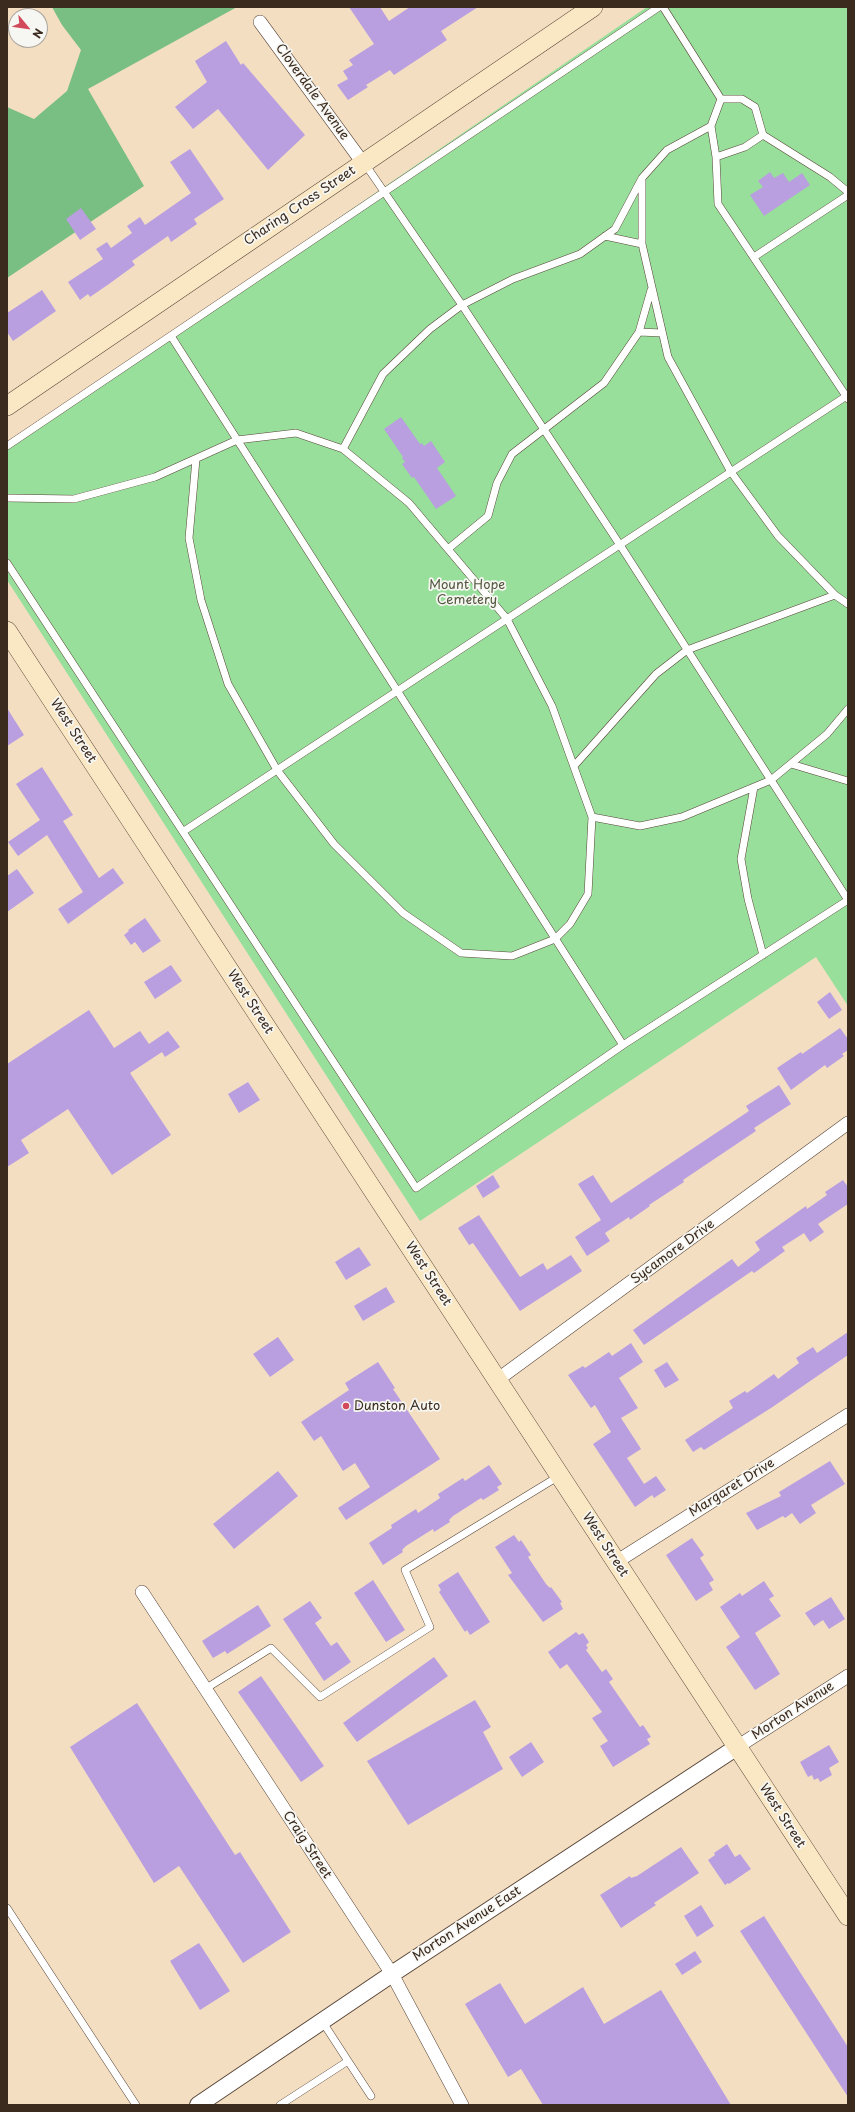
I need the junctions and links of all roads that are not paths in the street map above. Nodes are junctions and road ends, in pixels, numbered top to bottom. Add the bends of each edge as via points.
1 (593, 7) edge
2 (659, 7) edge
3 (663, 7) edge
4 (260, 22) dead end
5 (721, 99) junction
6 (711, 126) junction
7 (763, 135) junction
8 (716, 157) junction
9 (363, 163) junction
10 (642, 178) junction
11 (384, 192) junction
12 (848, 192) edge
13 (848, 195) edge
14 (605, 236) junction
15 (642, 244) junction
16 (754, 257) junction
17 (652, 287) junction
18 (462, 305) junction
19 (639, 332) junction
20 (662, 332) junction
21 (171, 336) junction
22 (847, 397) edge
23 (7, 406) edge
24 (544, 429) junction
25 (237, 440) junction
26 (7, 446) edge
27 (343, 449) junction
28 (196, 458) junction
29 (731, 472) junction
30 (7, 498) edge
31 (620, 545) junction
32 (448, 549) junction
33 (7, 564) edge
34 (835, 595) junction
35 (848, 604) edge
36 (507, 619) junction
37 (7, 631) edge
38 (687, 650) junction
39 (397, 691) junction
40 (848, 710) edge
41 (790, 764) junction
42 (574, 766) junction
43 (277, 770) junction
44 (771, 780) junction
45 (848, 781) edge
46 (754, 787) junction
47 (592, 817) junction
48 (184, 831) junction
49 (555, 939) junction
50 (763, 955) junction
51 (623, 1045) junction
52 (848, 1123) edge
53 (497, 1380) junction
54 (848, 1415) edge
55 (560, 1476) junction
56 (616, 1562) junction
57 (142, 1592) dead end
58 (848, 1676) edge
59 (205, 1689) junction
60 (737, 1747) junction
61 (7, 1908) edge
62 (848, 1916) edge
63 (392, 1974) junction
64 (322, 2021) junction
65 (348, 2060) junction
66 (371, 2096) dead end
67 (200, 2104) edge
68 (136, 2105) edge
69 (280, 2105) edge
70 (462, 2105) edge

1 - 9 main road, Charing Cross Street
2 - 11 lane
3 - 5 lane
4 - 9 street, Cloverdale Avenue
5 - 6 lane
5 - 7 lane via 742,99 755,107
6 - 8 lane
6 - 10 lane via 667,150
7 - 8 lane via 745,147
7 - 12 lane via 830,177
8 - 16 lane via 718,204
9 - 11 lane
9 - 23 main road, Charing Cross Street
10 - 14 lane via 615,229
10 - 15 lane
11 - 18 lane
11 - 21 lane
13 - 16 lane
14 - 15 lane
14 - 18 lane via 580,254 513,280
15 - 17 lane
16 - 22 lane
17 - 19 lane
17 - 20 lane
18 - 24 lane
18 - 27 lane via 430,329 384,374
19 - 20 lane
19 - 24 lane via 604,383
20 - 29 lane via 668,357
21 - 25 lane
21 - 26 lane
22 - 29 lane
24 - 31 lane
24 - 32 lane via 512,454 497,484 488,516
25 - 27 lane via 296,433
25 - 28 lane
25 - 39 lane
27 - 32 lane via 409,503
28 - 30 lane via 154,477 74,499
28 - 43 lane via 189,538 201,600 228,684
29 - 31 lane
29 - 34 lane via 778,536
31 - 36 lane
31 - 38 lane
32 - 36 lane
33 - 48 lane
34 - 35 lane
34 - 38 lane
36 - 39 lane
36 - 42 lane via 552,706
37 - 53 main road, West Street
38 - 42 lane via 656,674
38 - 44 lane
39 - 43 lane
39 - 49 lane
40 - 41 lane via 827,734
41 - 44 lane
41 - 45 lane
42 - 47 lane
43 - 48 lane
43 - 49 lane via 334,844 403,913 461,953 512,956
44 - 46 lane
44 - 50 lane via 848,900
46 - 47 lane via 682,817 640,826
46 - 50 lane via 741,858 748,899
47 - 49 lane via 588,894 570,924
48 - 51 lane via 416,1188
49 - 51 lane
50 - 51 lane
52 - 53 street, Sycamore Drive
53 - 55 main road, West Street
54 - 56 street, Margaret Drive
55 - 56 main road, West Street
55 - 59 lane via 405,1570 430,1627 320,1697 271,1648
56 - 60 main road, West Street
57 - 59 street, Craig Street
58 - 60 street, Morton Avenue
59 - 63 street, Craig Street
60 - 62 main road, West Street
60 - 63 street, Morton Avenue East
61 - 68 lane
63 - 64 street, Morton Avenue East
63 - 70 street, Craig Street
64 - 65 lane
64 - 67 street, Morton Avenue East
65 - 66 lane
65 - 69 lane

